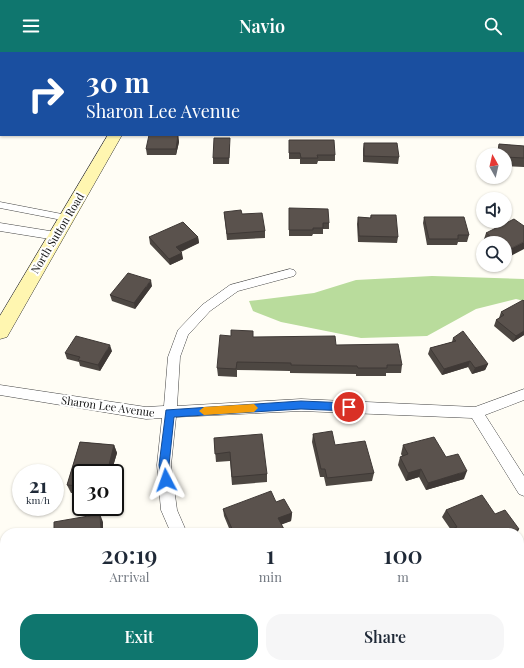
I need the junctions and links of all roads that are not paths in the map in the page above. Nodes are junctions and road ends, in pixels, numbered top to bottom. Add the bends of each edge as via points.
1 (114, 136) edge
2 (0, 205) edge
3 (67, 218) junction
4 (0, 227) edge
5 (56, 236) junction
6 (290, 273) dead end
7 (0, 332) edge
8 (0, 390) edge
9 (524, 394) edge
10 (169, 413) junction
11 (476, 414) junction
12 (524, 488) edge
13 (177, 528) edge

1 - 3 main road, North Sutton Road
2 - 3 street
3 - 5 main road, North Sutton Road
4 - 5 street
5 - 7 main road, North Sutton Road
6 - 10 street via 234,288 206,308 182,333 174,357
8 - 10 street, Sharon Lee Avenue via 146,413
9 - 11 street, Sharon Lee Avenue
10 - 11 street, Sharon Lee Avenue via 301,405
10 - 13 street via 164,465 169,510
11 - 12 street

